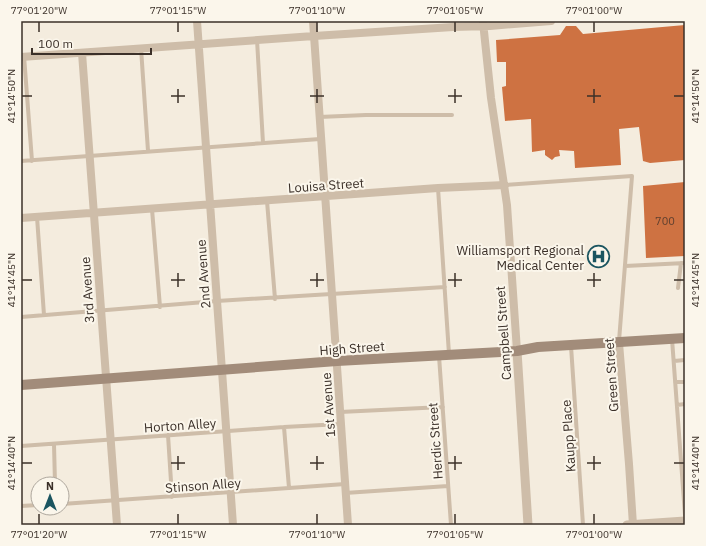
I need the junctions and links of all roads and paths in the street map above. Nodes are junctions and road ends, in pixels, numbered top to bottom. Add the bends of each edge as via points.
1 (197, 21) edge
2 (312, 21) edge
3 (551, 21) edge
4 (483, 24) edge
5 (314, 36) junction
6 (257, 40) junction
7 (198, 44) junction
8 (141, 48) junction
9 (82, 53) junction
10 (23, 56) edge
11 (452, 115) dead end
12 (319, 117) junction
13 (320, 139) junction
14 (263, 143) junction
15 (205, 147) junction
16 (148, 151) junction
17 (90, 157) junction
18 (21, 161) edge
19 (32, 161) junction
20 (632, 176) joint
21 (505, 184) junction
22 (438, 188) junction
23 (325, 197) junction
24 (267, 201) junction
25 (210, 205) junction
26 (152, 209) junction
27 (94, 213) junction
28 (36, 217) junction
29 (21, 218) edge
30 (683, 263) edge
31 (625, 266) junction
32 (445, 287) junction
33 (678, 288) dead end
34 (332, 294) junction
35 (275, 299) junction
36 (217, 301) junction
37 (160, 307) junction
38 (101, 310) junction
39 (44, 315) junction
40 (21, 317) edge
41 (685, 338) edge
42 (672, 339) junction
43 (619, 343) junction
44 (571, 346) junction
45 (517, 351) junction
46 (444, 354) junction
47 (685, 360) edge
48 (337, 361) junction
49 (674, 361) junction
50 (222, 370) junction
51 (106, 378) junction
52 (676, 382) junction
53 (685, 382) edge
54 (21, 385) edge
55 (685, 404) edge
56 (677, 405) junction
57 (443, 407) junction
58 (340, 412) junction
59 (341, 424) junction
60 (284, 427) junction
61 (226, 431) junction
62 (168, 436) junction
63 (110, 440) junction
64 (54, 444) junction
65 (21, 446) edge
66 (55, 476) edge
67 (345, 484) junction
68 (448, 486) junction
69 (289, 488) junction
70 (231, 493) junction
71 (345, 494) junction
72 (172, 497) junction
73 (115, 500) junction
74 (70, 503) edge
75 (685, 515) edge
76 (685, 521) edge
77 (117, 525) edge
78 (233, 525) edge
79 (348, 525) edge
80 (451, 525) edge
81 (528, 525) edge
82 (583, 525) edge
83 (627, 525) edge
84 (633, 525) edge

1 - 7 street, 2nd Avenue
2 - 5 street, 1st Avenue
3 - 4 street
4 - 5 street
4 - 21 street, Campbell Street via 491,98
5 - 6 street
5 - 12 street, 1st Avenue
6 - 7 street
6 - 14 lane
7 - 8 street
7 - 15 street, 2nd Avenue
8 - 9 street
8 - 16 lane
9 - 10 street
9 - 17 street, 3rd Avenue
10 - 19 lane
11 - 12 lane
12 - 13 street, 1st Avenue
13 - 14 lane
13 - 23 street, 1st Avenue
14 - 15 lane
15 - 16 lane
15 - 25 street, 2nd Avenue
16 - 17 lane
17 - 19 lane
17 - 27 street, 3rd Avenue
18 - 19 lane
20 - 21 lane, Louisa Street
20 - 31 lane, Green Street
21 - 22 street, Louisa Street
21 - 45 street, Campbell Street
22 - 23 street, Louisa Street
22 - 32 lane, Herdic Street
23 - 24 street, Louisa Street
23 - 34 street, 1st Avenue
24 - 25 street, Louisa Street
24 - 35 lane
25 - 26 street, Louisa Street
25 - 36 street, 2nd Avenue
26 - 27 street, Louisa Street
26 - 37 lane
27 - 28 street, Louisa Street
27 - 38 street, 3rd Avenue
28 - 29 street, Louisa Street
28 - 39 lane
30 - 31 lane
30 - 33 lane
31 - 43 lane, Green Street
32 - 34 lane
32 - 46 lane, Herdic Street
34 - 35 lane
34 - 48 street, 1st Avenue
35 - 36 lane
36 - 37 lane
36 - 50 street, 2nd Avenue
37 - 38 lane
38 - 39 lane
38 - 51 street, 3rd Avenue
39 - 40 lane
41 - 42 main road, High Street
42 - 43 main road, High Street
42 - 49 lane
43 - 44 main road, High Street
43 - 84 street, Green Street
44 - 45 main road, High Street
44 - 82 lane, Kaupp Place
45 - 46 main road, High Street
45 - 81 street, Campbell Street
46 - 48 main road, High Street
46 - 57 lane, Herdic Street
47 - 49 lane
48 - 50 main road, High Street
48 - 58 street, 1st Avenue
49 - 52 lane
50 - 51 main road, High Street
50 - 61 street, 2nd Avenue
51 - 54 main road, High Street
51 - 63 street, 3rd Avenue
52 - 53 lane
52 - 56 lane
55 - 56 lane
56 - 75 lane
57 - 58 lane
57 - 68 lane, Herdic Street
58 - 59 street, 1st Avenue
59 - 60 lane, Horton Alley
59 - 67 street, 1st Avenue
60 - 61 lane, Horton Alley
60 - 69 lane
61 - 62 lane, Horton Alley
61 - 70 street, 2nd Avenue
62 - 63 lane, Horton Alley
62 - 72 lane
63 - 64 lane, Horton Alley
63 - 73 street, 3rd Avenue
64 - 65 lane, Horton Alley
64 - 66 lane
67 - 69 lane, Stinson Alley
67 - 71 street, 1st Avenue
68 - 71 lane
68 - 80 lane, Herdic Street
69 - 70 lane, Stinson Alley
70 - 72 lane, Stinson Alley
70 - 78 street, 2nd Avenue
71 - 79 street, 1st Avenue
72 - 73 lane, Stinson Alley
73 - 74 lane, Stinson Alley
73 - 77 street, 3rd Avenue
76 - 84 street
83 - 84 street

